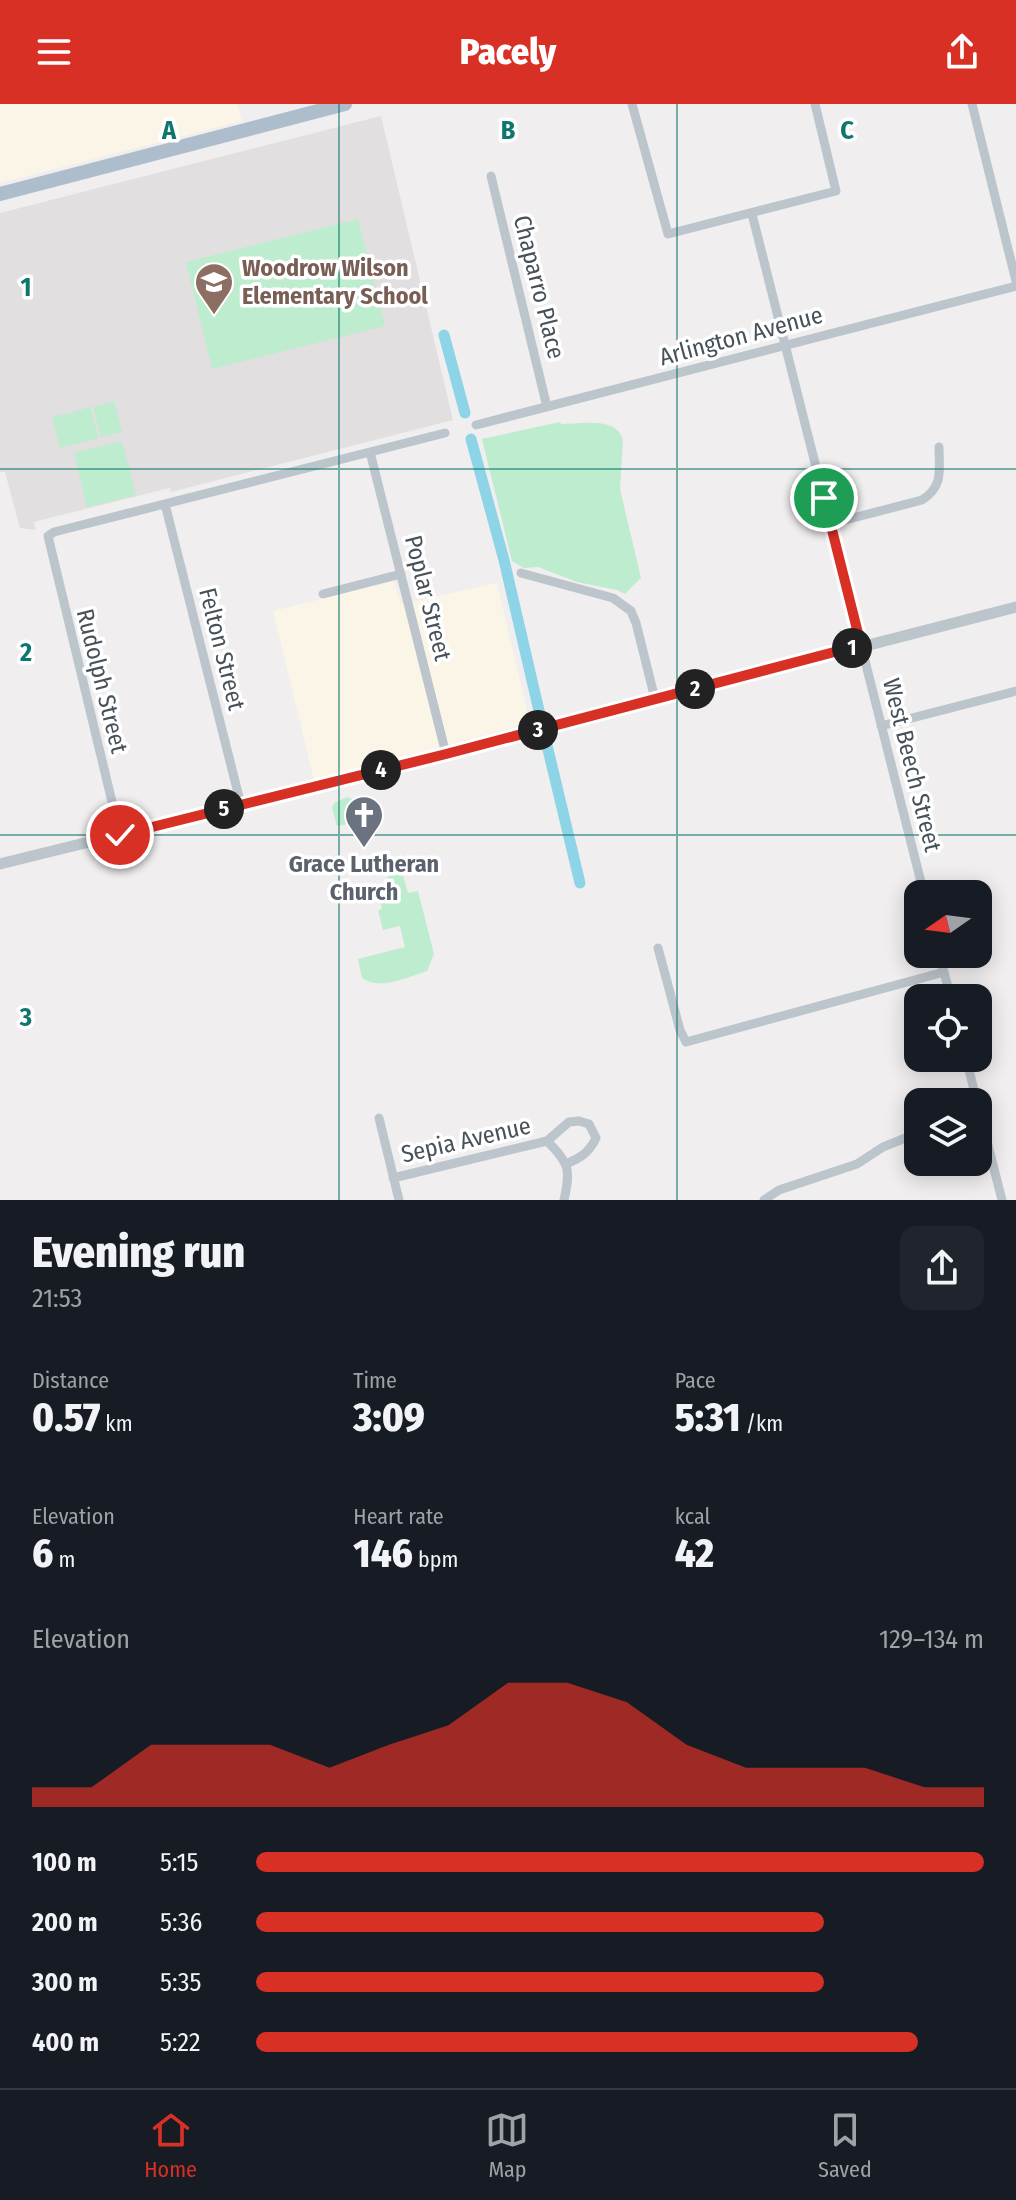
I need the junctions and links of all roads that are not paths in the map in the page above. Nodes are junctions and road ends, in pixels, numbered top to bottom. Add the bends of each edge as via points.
1 (345, 104) edge
2 (632, 104) edge
3 (815, 104) edge
4 (972, 104) edge
5 (491, 176) dead end
6 (0, 194) edge
7 (752, 214) junction
8 (1016, 284) edge
9 (785, 345) junction
10 (547, 407) junction
11 (476, 425) dead end
12 (445, 433) dead end
13 (939, 447) dead end
14 (370, 452) junction
15 (165, 504) junction
16 (830, 524) junction
17 (521, 573) dead end
18 (401, 574) junction
19 (323, 594) dead end
20 (1016, 607) edge
21 (861, 645) junction
22 (1016, 691) edge
23 (655, 699) junction
24 (881, 726) junction
25 (446, 754) junction
26 (241, 805) junction
27 (120, 835) junction
28 (0, 864) edge
29 (920, 880) edge
30 (658, 948) dead end
31 (943, 968) edge
32 (944, 972) junction
33 (947, 984) edge
34 (379, 1118) dead end
35 (904, 1139) edge
36 (547, 1141) junction
37 (992, 1162) edge
38 (566, 1164) junction
39 (393, 1178) junction
40 (399, 1200) edge
41 (564, 1200) edge
42 (764, 1200) edge
43 (1002, 1200) edge

1 - 6 main road
2 - 7 street via 668,234
3 - 7 street via 836,191
4 - 8 street
5 - 10 street, Chaparro Place
7 - 9 street, West Beech Street
8 - 9 street, Arlington Avenue
9 - 10 street, Arlington Avenue
9 - 16 street, West Beech Street
10 - 11 street, Arlington Avenue
12 - 14 street
13 - 16 street via 935,492
14 - 15 street
14 - 18 street, Poplar Street
15 - 26 street, Felton Street
15 - 27 street, Rudolph Street via 48,536
16 - 21 street, West Beech Street
17 - 23 street via 613,598 631,611
18 - 19 street
18 - 25 street, Poplar Street
20 - 21 street
21 - 23 street
21 - 24 street, West Beech Street
22 - 24 street
23 - 25 street
24 - 29 street, West Beech Street
25 - 26 street
26 - 27 street
27 - 28 street
30 - 32 street via 686,1042
31 - 32 street
32 - 33 street
34 - 39 street
35 - 42 street via 857,1164
36 - 38 street
36 - 38 street via 569,1122 589,1124 596,1138 592,1147
36 - 39 street, Sepia Avenue
37 - 43 street
38 - 41 street via 570,1175
39 - 40 street

